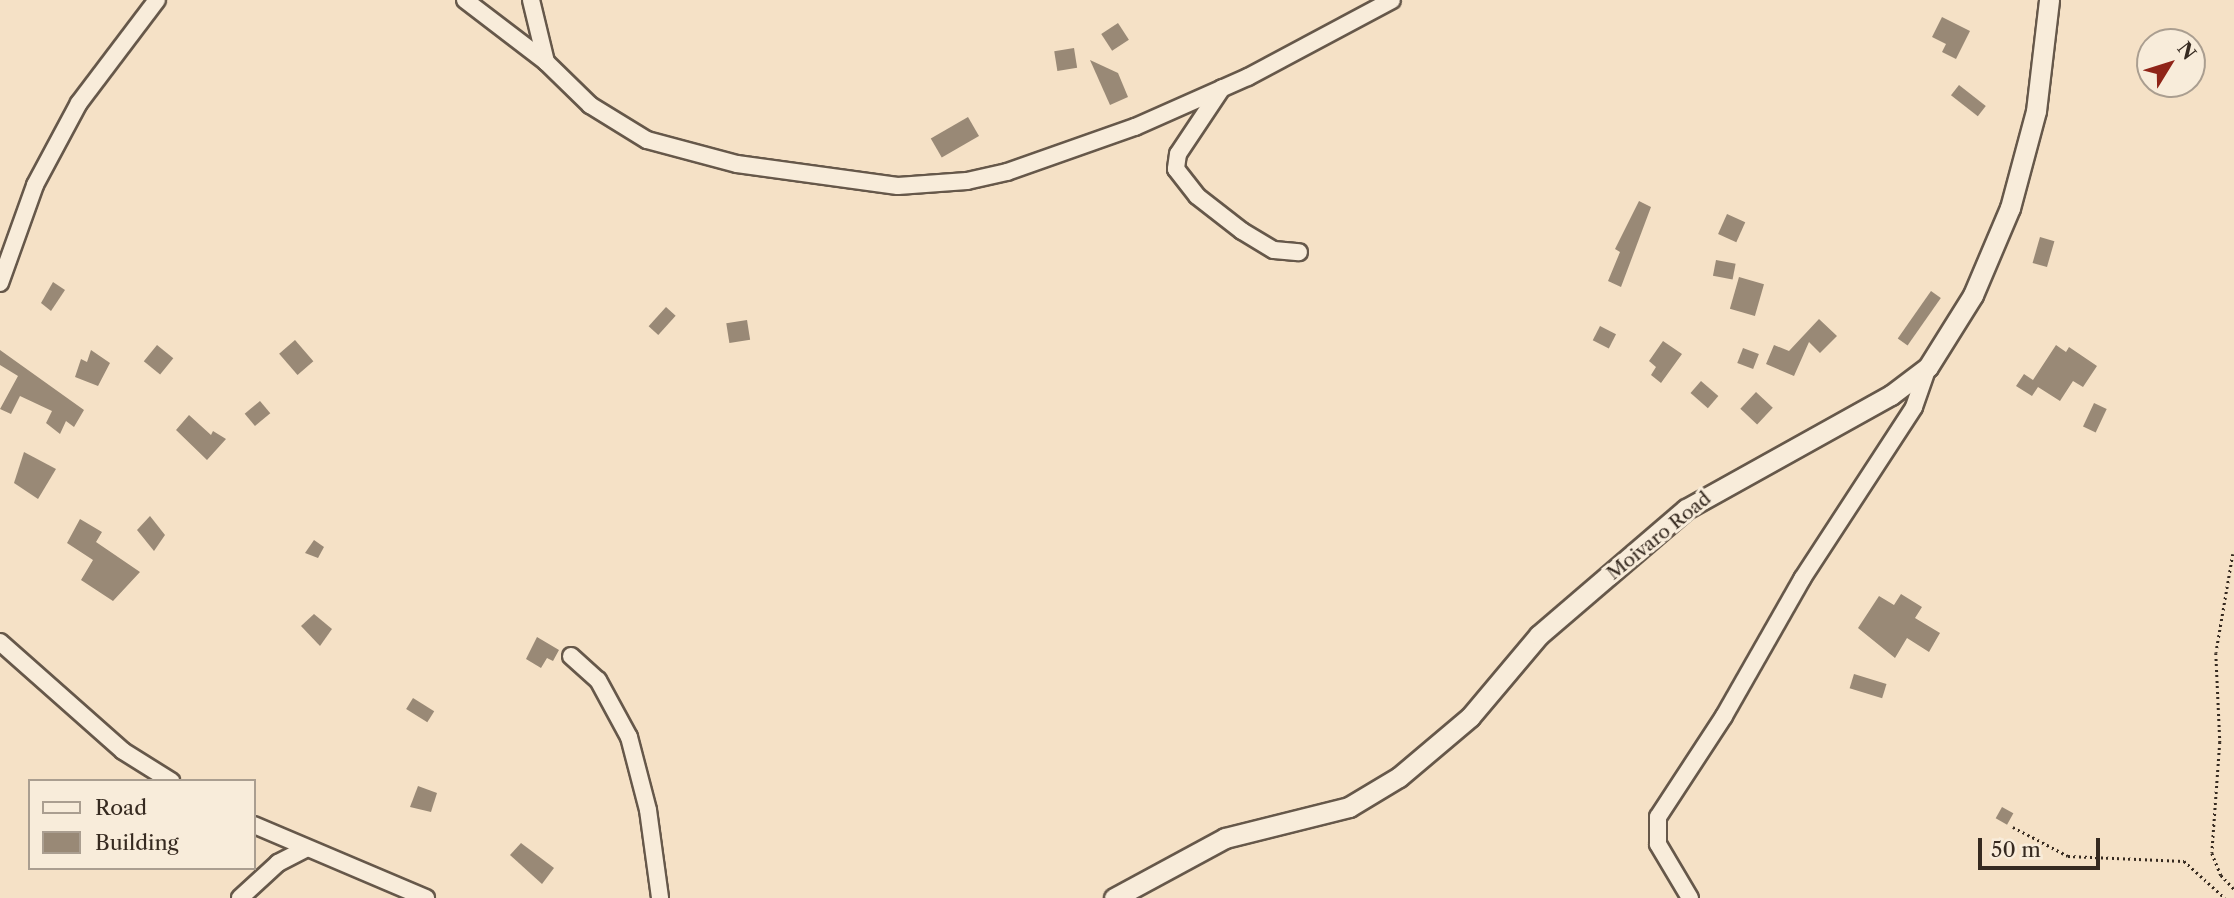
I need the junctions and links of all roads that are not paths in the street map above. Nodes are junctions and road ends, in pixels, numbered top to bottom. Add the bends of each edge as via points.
1 (157, 0) edge
2 (465, 0) edge
3 (531, 0) edge
4 (1392, 0) edge
5 (2049, 0) edge
6 (546, 62) junction
7 (1222, 88) junction
8 (1298, 252) dead end
9 (0, 283) edge
10 (1928, 368) junction
11 (0, 642) edge
12 (572, 656) dead end
13 (168, 779) edge
14 (256, 826) edge
15 (306, 849) junction
16 (240, 898) edge
17 (426, 898) edge
18 (660, 898) edge
19 (1114, 898) edge
20 (1690, 898) edge

1 - 9 street via 79,103 35,185
2 - 6 street
3 - 6 street
4 - 7 street
5 - 10 street, Moivaro Road via 2036,111 2010,208 1973,295
6 - 7 street via 590,105 647,140 737,164 898,186 1007,172 1135,127
7 - 8 street via 1178,154 1176,169 1197,196 1242,231 1274,250
10 - 19 street, Moivaro Road via 1891,395 1686,509 1539,635 1470,717 1399,777 1349,807 1225,838
10 - 20 street via 1914,407 1815,558 1724,716 1658,817 1658,844
11 - 13 street via 123,751
12 - 18 street via 598,680 629,737 648,810
14 - 15 street
15 - 16 street via 278,863
15 - 17 street

